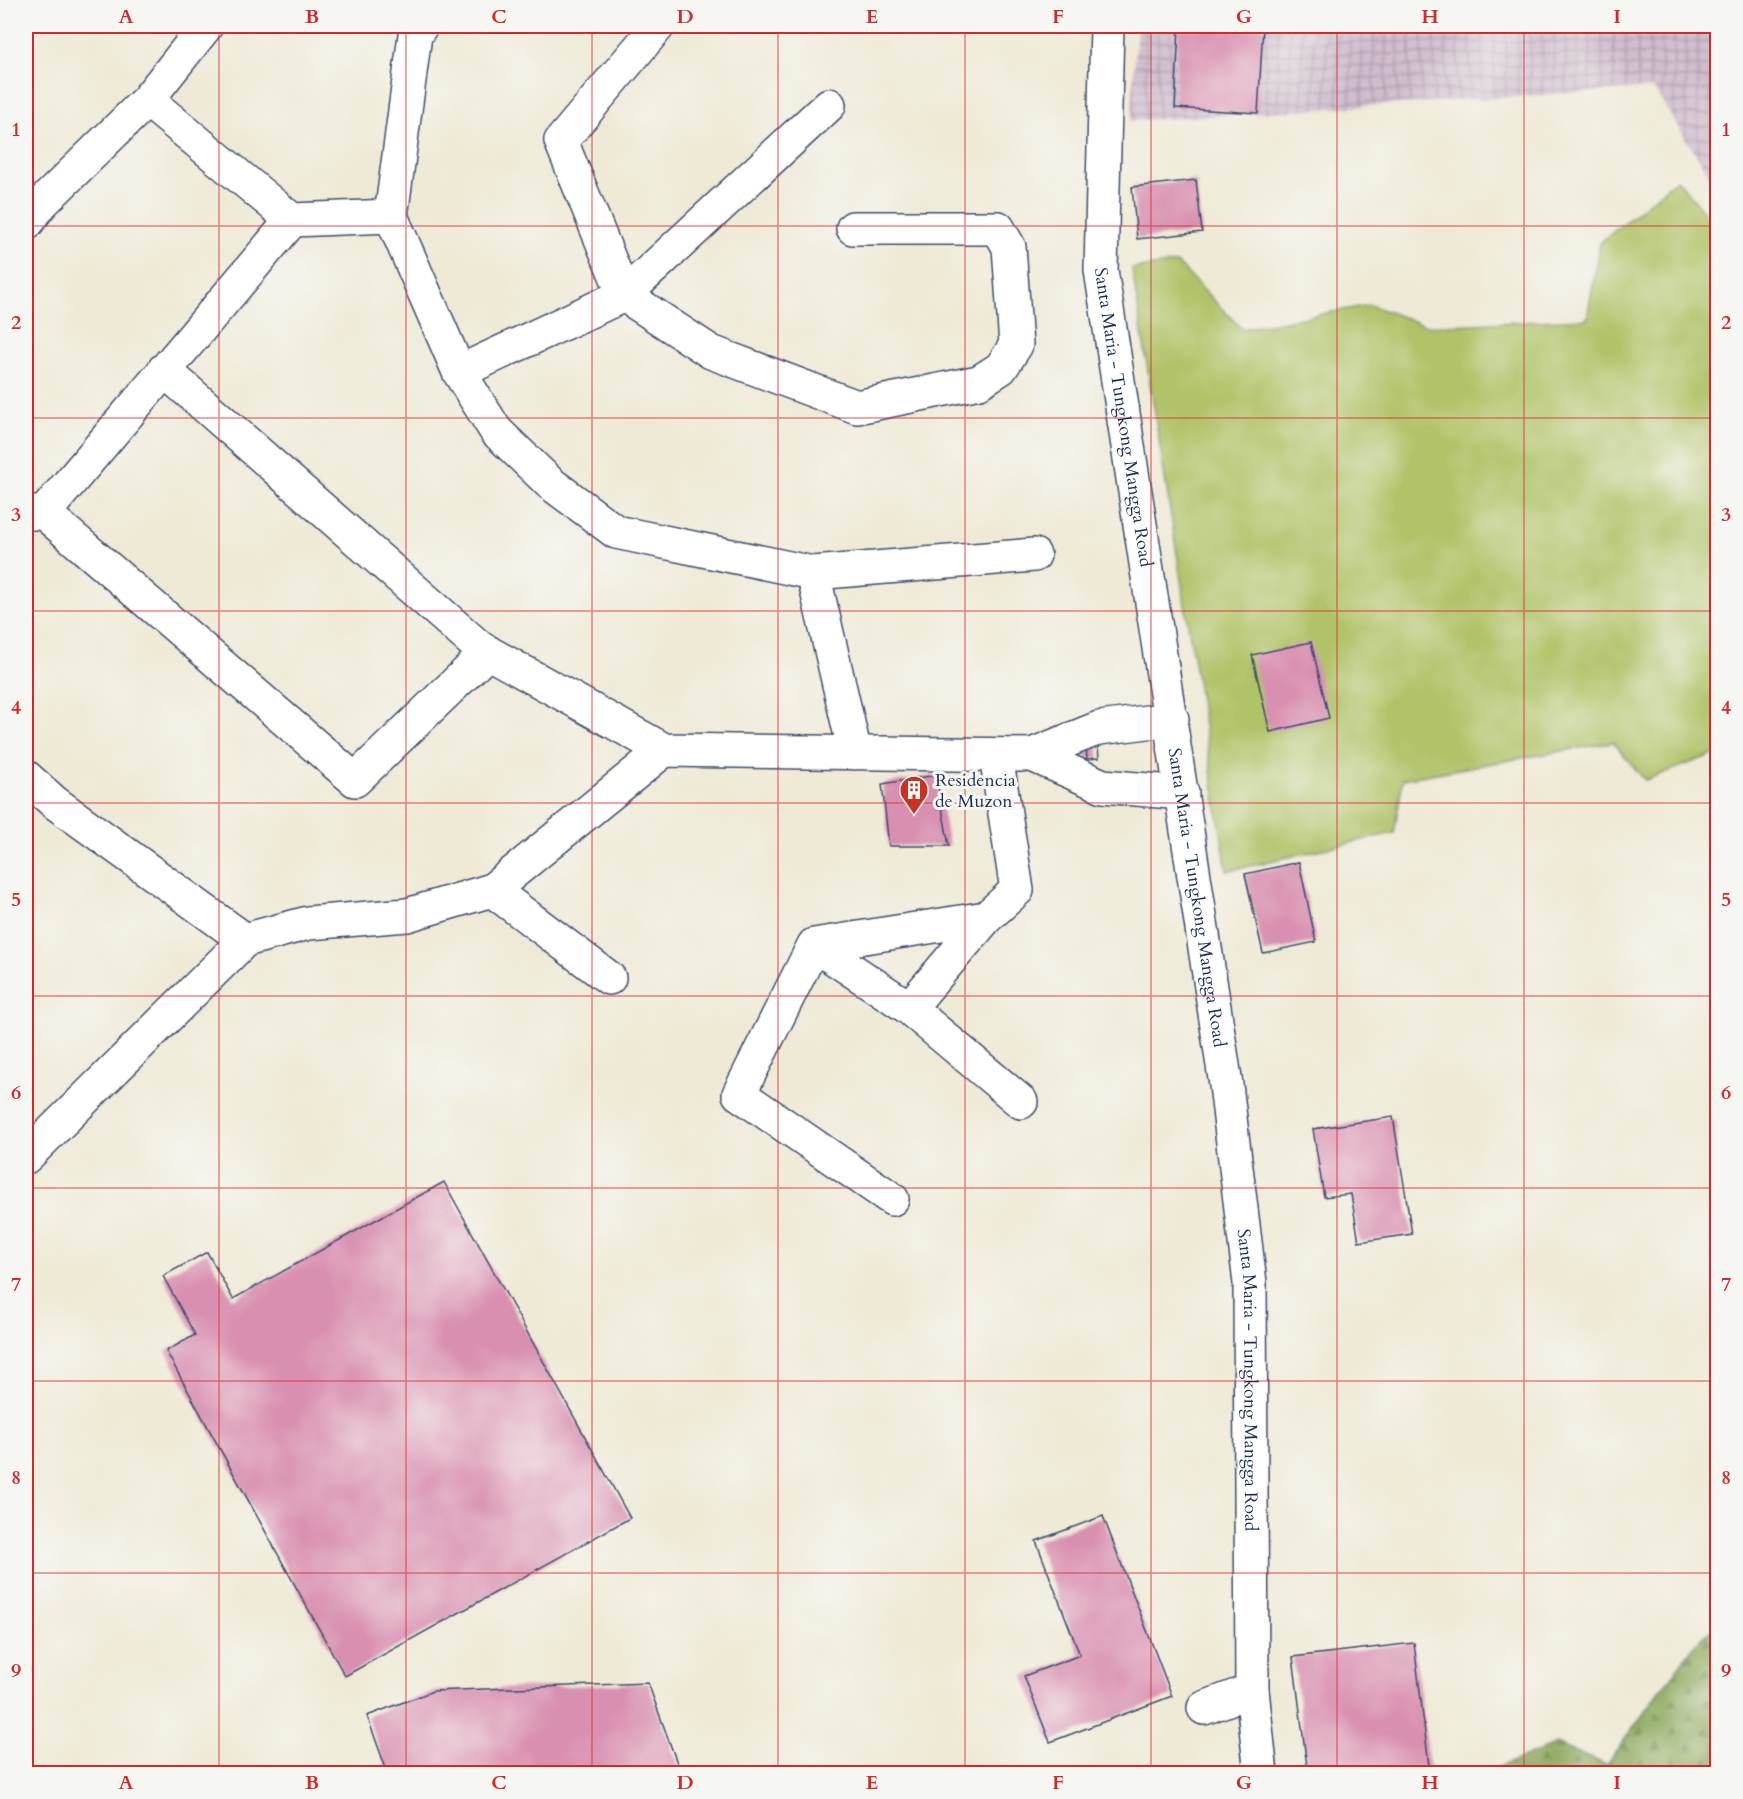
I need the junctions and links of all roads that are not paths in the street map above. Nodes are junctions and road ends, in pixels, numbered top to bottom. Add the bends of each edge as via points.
1 (206, 26) edge
2 (421, 26) edge
3 (658, 26) edge
4 (1107, 26) edge
5 (147, 100) junction
6 (829, 105) dead end
7 (31, 205) edge
8 (391, 216) junction
9 (292, 220) junction
10 (853, 228) dead end
11 (624, 295) junction
12 (164, 370) junction
13 (459, 372) junction
14 (35, 513) edge
15 (1034, 555) dead end
16 (813, 573) junction
17 (488, 652) junction
18 (1172, 719) junction
19 (664, 750) junction
20 (855, 753) junction
21 (1032, 755) junction
22 (996, 756) junction
23 (26, 777) edge
24 (1182, 793) junction
25 (492, 890) junction
26 (986, 918) junction
27 (245, 940) junction
28 (814, 945) junction
29 (609, 978) dead end
30 (909, 1008) junction
31 (1021, 1102) dead end
32 (26, 1157) edge
33 (892, 1199) dead end
34 (1252, 1690) junction
35 (1204, 1708) dead end
36 (1261, 1773) edge

1 - 5 street
2 - 8 street via 415,35
3 - 11 street via 561,141
4 - 18 street, Santa Maria - Tungkong Mangga Road via 1101,270
5 - 7 street
5 - 9 street
6 - 11 street
8 - 9 street
8 - 13 street
9 - 12 street
10 - 11 street via 998,228 1009,247 1016,345 1001,368 979,382 857,407 711,352
11 - 13 street
12 - 14 street
12 - 17 street
13 - 16 street via 496,431 550,483 616,532
14 - 17 street via 356,780
15 - 16 street
16 - 20 street
17 - 19 street
18 - 21 street via 1098,728
18 - 24 street, Santa Maria - Tungkong Mangga Road
19 - 20 street
19 - 25 street
20 - 22 street
21 - 22 street
21 - 24 street via 1103,786
22 - 26 street via 1017,890
23 - 27 street via 54,802
24 - 34 street, Santa Maria - Tungkong Mangga Road via 1226,1085 1250,1283
25 - 27 street via 407,915 308,924
25 - 29 street
26 - 28 street
26 - 30 street
27 - 32 street
28 - 30 street
28 - 33 street via 739,1094
30 - 31 street
34 - 35 street
34 - 36 street, Santa Maria - Tungkong Mangga Road

